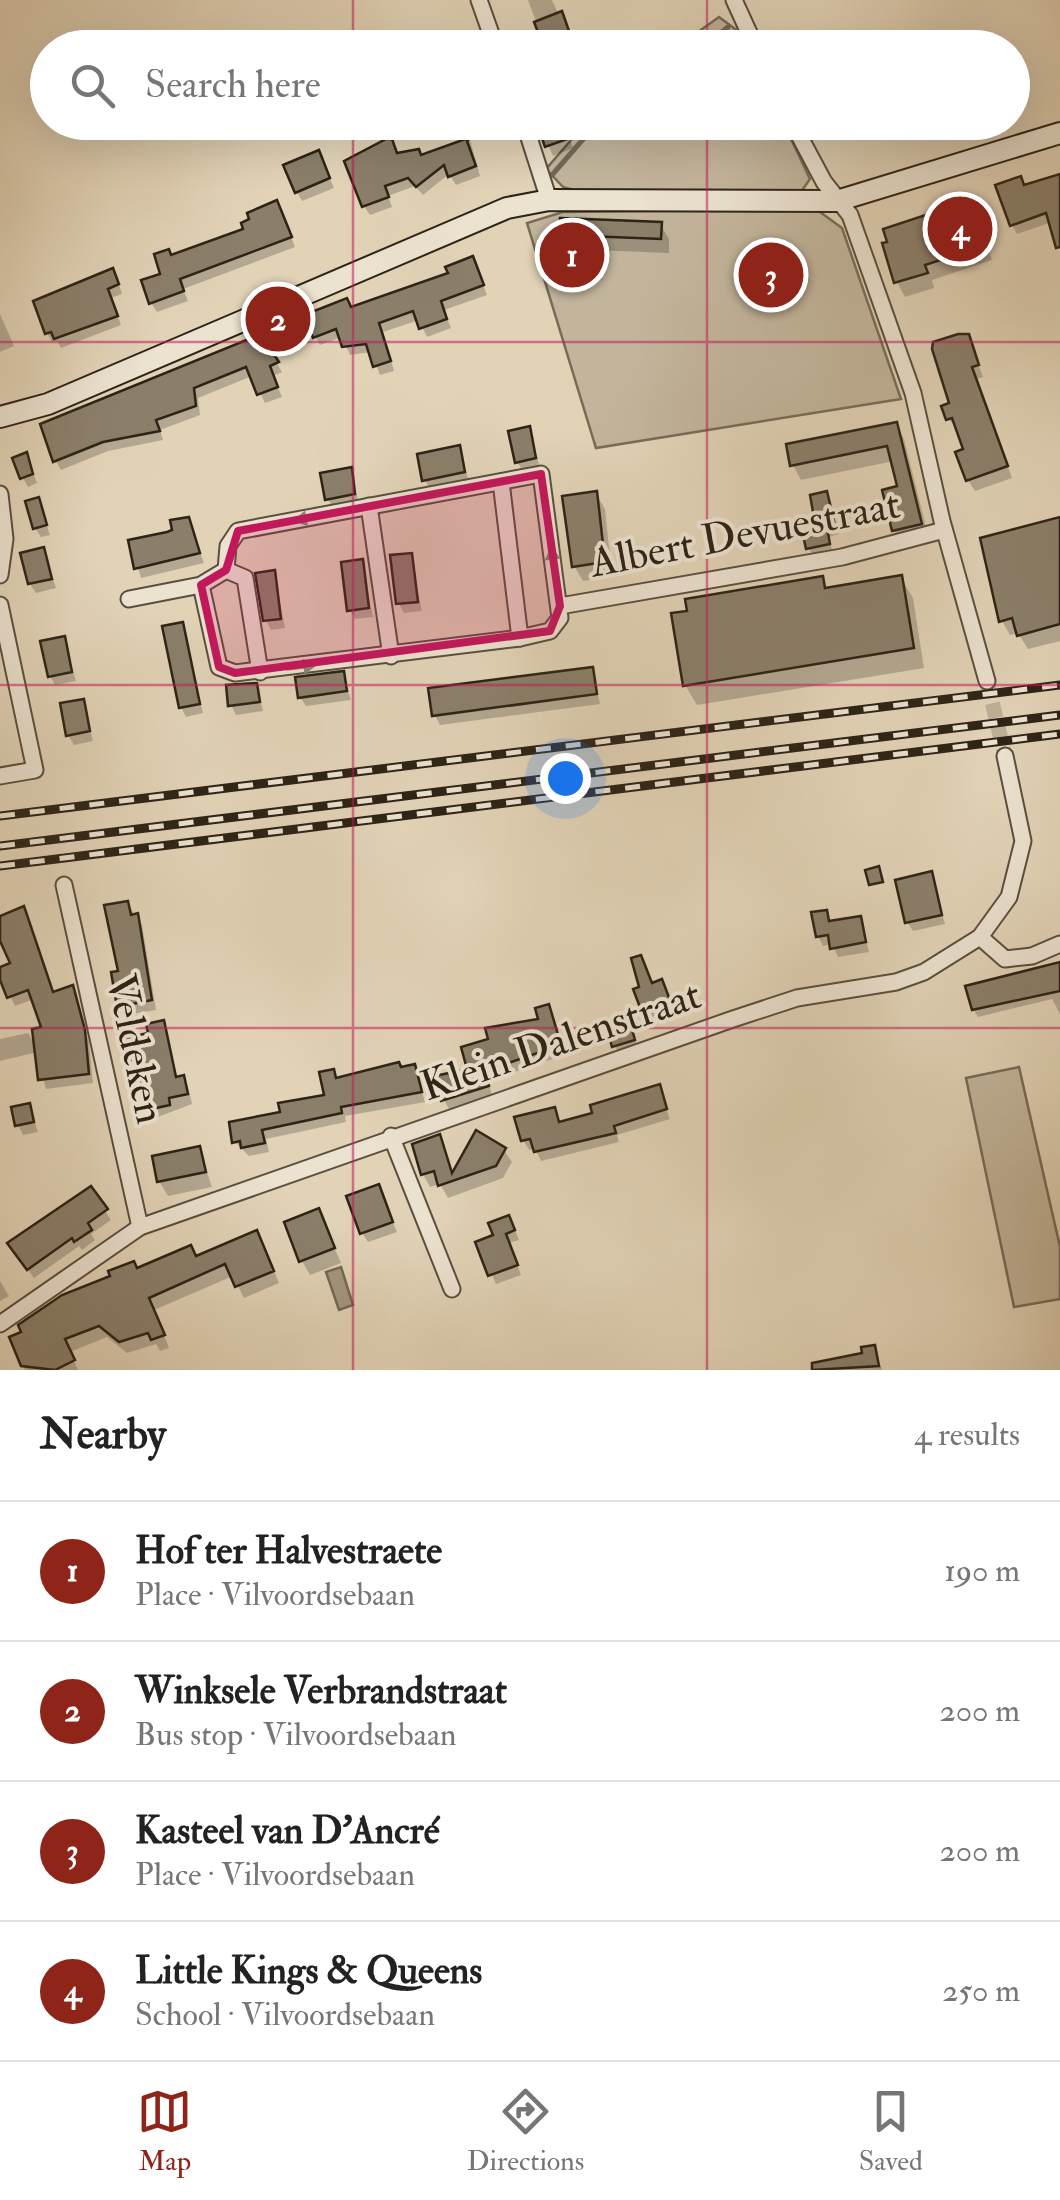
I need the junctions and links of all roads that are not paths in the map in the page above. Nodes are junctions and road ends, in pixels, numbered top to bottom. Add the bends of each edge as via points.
1 (479, 0) edge
2 (734, 0) edge
3 (490, 30) edge
4 (748, 30) edge
5 (1060, 133) edge
6 (530, 140) edge
7 (802, 140) edge
8 (549, 200) junction
9 (837, 201) junction
10 (0, 416) edge
11 (501, 482) junction
12 (0, 494) edge
13 (369, 506) junction
14 (944, 530) junction
15 (226, 570) junction
16 (0, 576) edge
17 (201, 585) junction
18 (129, 599) dead end
19 (0, 606) edge
20 (560, 606) junction
21 (520, 638) junction
22 (391, 656) junction
23 (260, 672) junction
24 (987, 681) tunnel mouth
25 (1005, 756) tunnel mouth
26 (0, 776) edge
27 (64, 885) dead end
28 (980, 937) junction
29 (1060, 944) edge
30 (391, 1136) junction
31 (140, 1227) junction
32 (452, 1289) dead end
33 (0, 1324) edge

1 - 3 street
2 - 4 street
5 - 9 street
6 - 8 street
7 - 9 street
8 - 9 street
8 - 10 street via 507,208 48,404
9 - 14 street via 850,215 913,393
11 - 13 street, Albert Devuestraat
20 -> 11 street, Albert Devuestraat via 541,474
11 - 21 street
12 - 16 street
13 -> 15 street, Albert Devuestraat via 238,531 228,546
13 - 22 street
14 - 20 street, Albert Devuestraat via 842,556
14 - 24 street
15 - 17 street
15 - 23 street via 245,578
17 - 18 street
17 - 23 street, Albert Devuestraat via 220,667
19 - 26 street via 35,770
20 - 21 street, Albert Devuestraat via 550,631
21 - 22 street, Albert Devuestraat
23 -> 22 street, Albert Devuestraat
25 - 28 street, Klein Dalenstraat via 1023,840 1009,896
27 - 31 street, Veldeken
28 - 29 street via 1006,959
28 - 30 street, Klein Dalenstraat via 896,982 798,998
30 - 31 street, Klein Dalenstraat
30 - 32 street
31 - 33 street, Klein Dalenstraat

